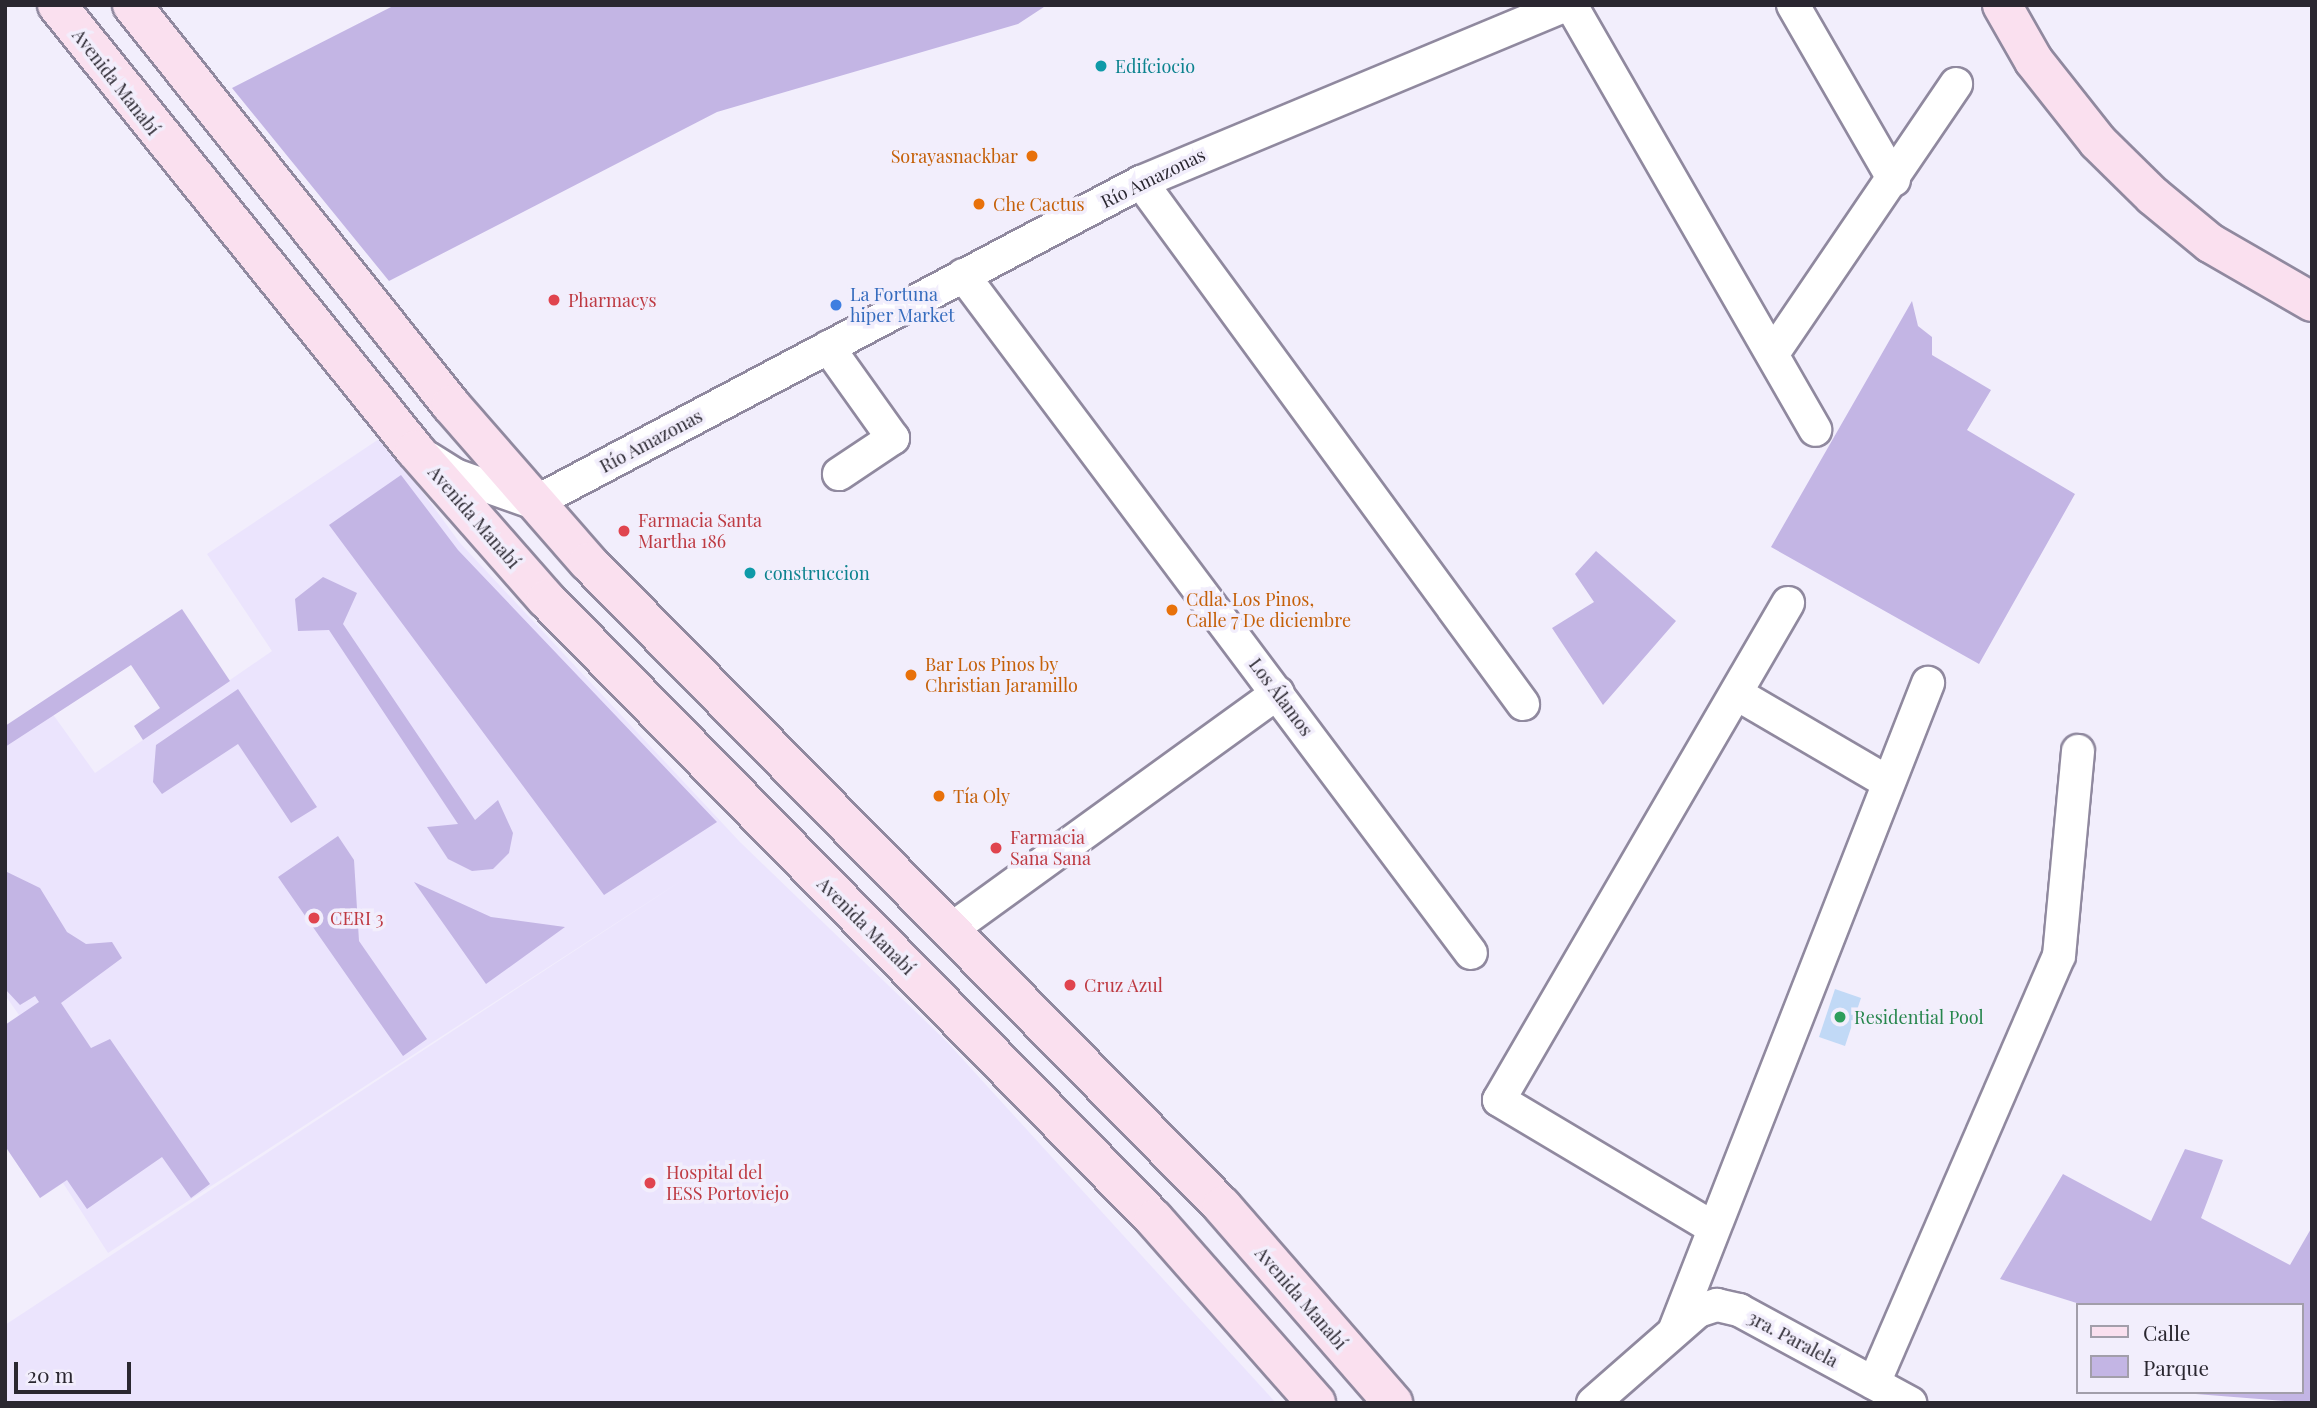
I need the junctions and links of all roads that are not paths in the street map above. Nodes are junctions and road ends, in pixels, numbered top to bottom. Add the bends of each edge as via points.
1 (57, 5) edge
2 (132, 5) edge
3 (1568, 5) edge
4 (1793, 5) edge
5 (2002, 5) edge
6 (1956, 83) dead end
7 (1894, 180) junction
8 (1141, 182) junction
9 (963, 275) junction
10 (2312, 302) edge
11 (828, 347) junction
12 (1774, 352) junction
13 (1815, 430) dead end
14 (415, 450) junction
15 (839, 474) dead end
16 (534, 503) junction
17 (1788, 603) dead end
18 (1928, 683) dead end
19 (1278, 693) junction
20 (1737, 694) junction
21 (1523, 704) dead end
22 (2078, 751) dead end
23 (1886, 781) junction
24 (953, 928) junction
25 (1471, 953) dead end
26 (1712, 1227) junction
27 (1675, 1329) junction
28 (1874, 1383) junction
29 (1316, 1403) edge
30 (1393, 1403) edge
31 (1593, 1403) edge
32 (1910, 1403) edge

1 - 14 main road, Avenida Manabí
2 - 16 main road, Avenida Manabí
3 - 8 street, Río Amazonas
3 - 12 street
4 - 7 street
5 - 10 main road via 2034,61 2098,142 2153,195 2210,243
6 - 7 street
7 - 12 street
8 - 9 street, Río Amazonas
8 - 21 street
9 - 11 street, Río Amazonas
9 - 19 street, Los Álamos
11 - 15 street via 892,438
11 - 16 street, Río Amazonas
12 - 13 street
14 - 16 street, Avenida Manabí via 455,475
14 - 29 main road, Avenida Manabí via 545,599 1154,1219
16 - 24 main road, Avenida Manabí via 660,638
17 - 20 street
18 - 23 street
19 - 24 street
19 - 25 street, Los Álamos
20 - 23 street
20 - 26 street via 1499,1100
22 - 28 street via 2059,956
23 - 26 street
24 - 30 main road, Avenida Manabí via 1222,1206
26 - 27 street
27 - 28 street, 3ra. Paralela via 1698,1311 1739,1310
27 - 31 street, 3ra. Paralela
28 - 32 street, 3ra. Paralela

